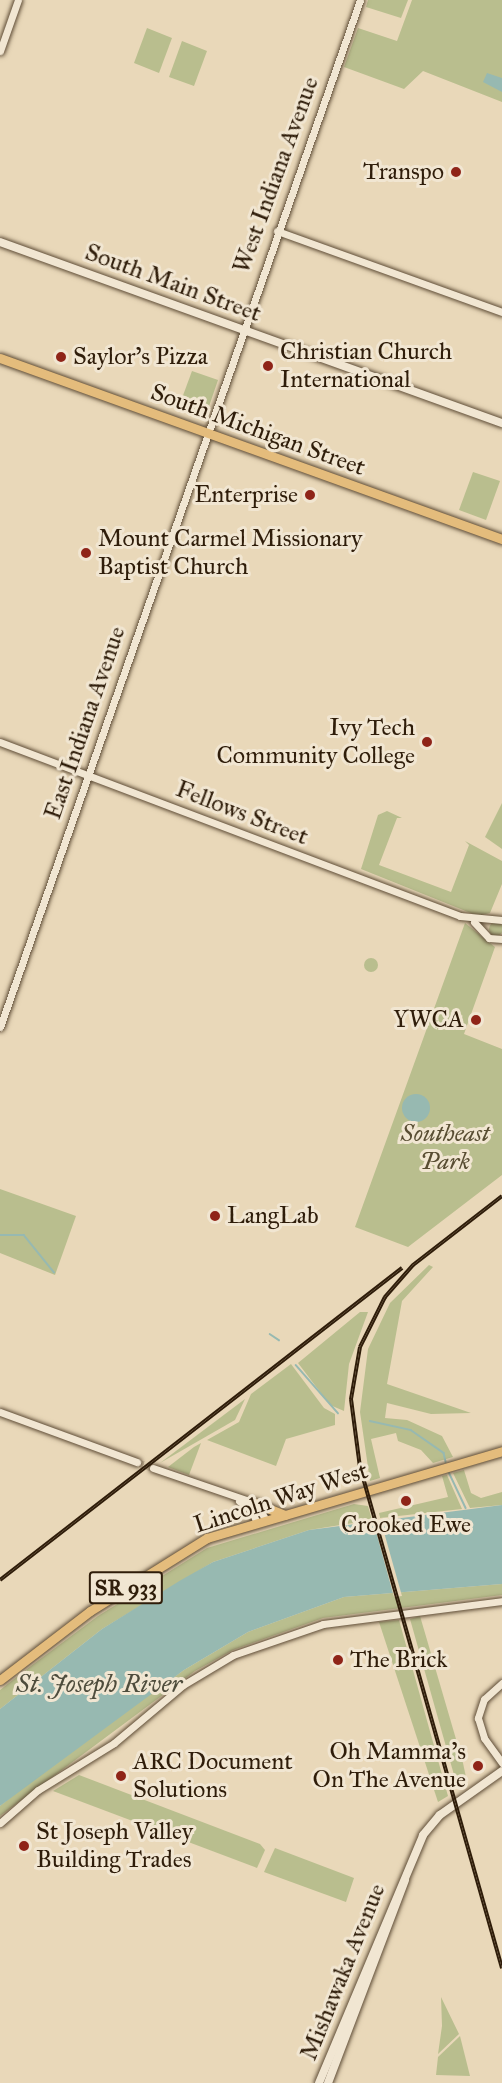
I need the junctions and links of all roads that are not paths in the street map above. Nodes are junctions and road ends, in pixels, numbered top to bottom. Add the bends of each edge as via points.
1 (18, 0) edge
2 (360, 0) edge
3 (0, 51) edge
4 (277, 231) junction
5 (0, 242) edge
6 (502, 312) edge
7 (242, 329) junction
8 (0, 358) edge
9 (502, 423) edge
10 (207, 432) junction
11 (502, 539) edge
12 (0, 742) edge
13 (87, 776) junction
14 (471, 920) junction
15 (502, 920) edge
16 (488, 921) junction
17 (485, 931) junction
18 (502, 939) edge
19 (0, 1027) edge
20 (0, 1412) edge
21 (502, 1451) edge
22 (137, 1462) tunnel mouth
23 (153, 1468) tunnel mouth
24 (226, 1495) junction
25 (255, 1503) junction
26 (285, 1515) junction
27 (261, 1522) junction
28 (502, 1601) edge
29 (0, 1680) edge
30 (502, 1683) edge
31 (502, 1763) edge
32 (502, 1771) edge
33 (0, 1823) edge
34 (405, 1876) junction
35 (319, 2083) edge
36 (328, 2083) edge

1 - 3 street
2 - 4 street, West Indiana Avenue
4 - 6 street
4 - 7 street, West Indiana Avenue
5 - 7 main road, South Main Street
7 - 9 main road, South Main Street
7 - 10 street, West Indiana Avenue
8 - 10 main road, South Michigan Street
10 - 11 main road, South Michigan Street
10 - 13 street, East Indiana Avenue
12 - 13 street, Fellows Street
13 - 14 street, Fellows Street
13 - 19 street, East Indiana Avenue
14 - 16 street, Fellows Street
14 - 17 street, Fellows Street
15 - 16 street, Fellows Street
16 - 17 street
17 - 18 street, Fellows Street via 492,940
20 - 22 street
21 - 26 main road, Lincoln Way West / SR 933
23 - 24 street
24 - 25 street
24 - 27 street via 251,1509
25 - 26 main road
25 - 27 street
26 - 27 main road, Lincoln Way West / SR 933
27 - 29 main road, Lincoln Way West / SR 933 via 185,1550 90,1611
28 - 33 street via 334,1622 233,1655 183,1685 114,1743 38,1790
30 - 31 street via 484,1699 478,1718 484,1738
32 - 34 main road, Mishawaka Avenue via 430,1825
34 - 35 main road, Mishawaka Avenue
34 - 36 main road, Mishawaka Avenue

